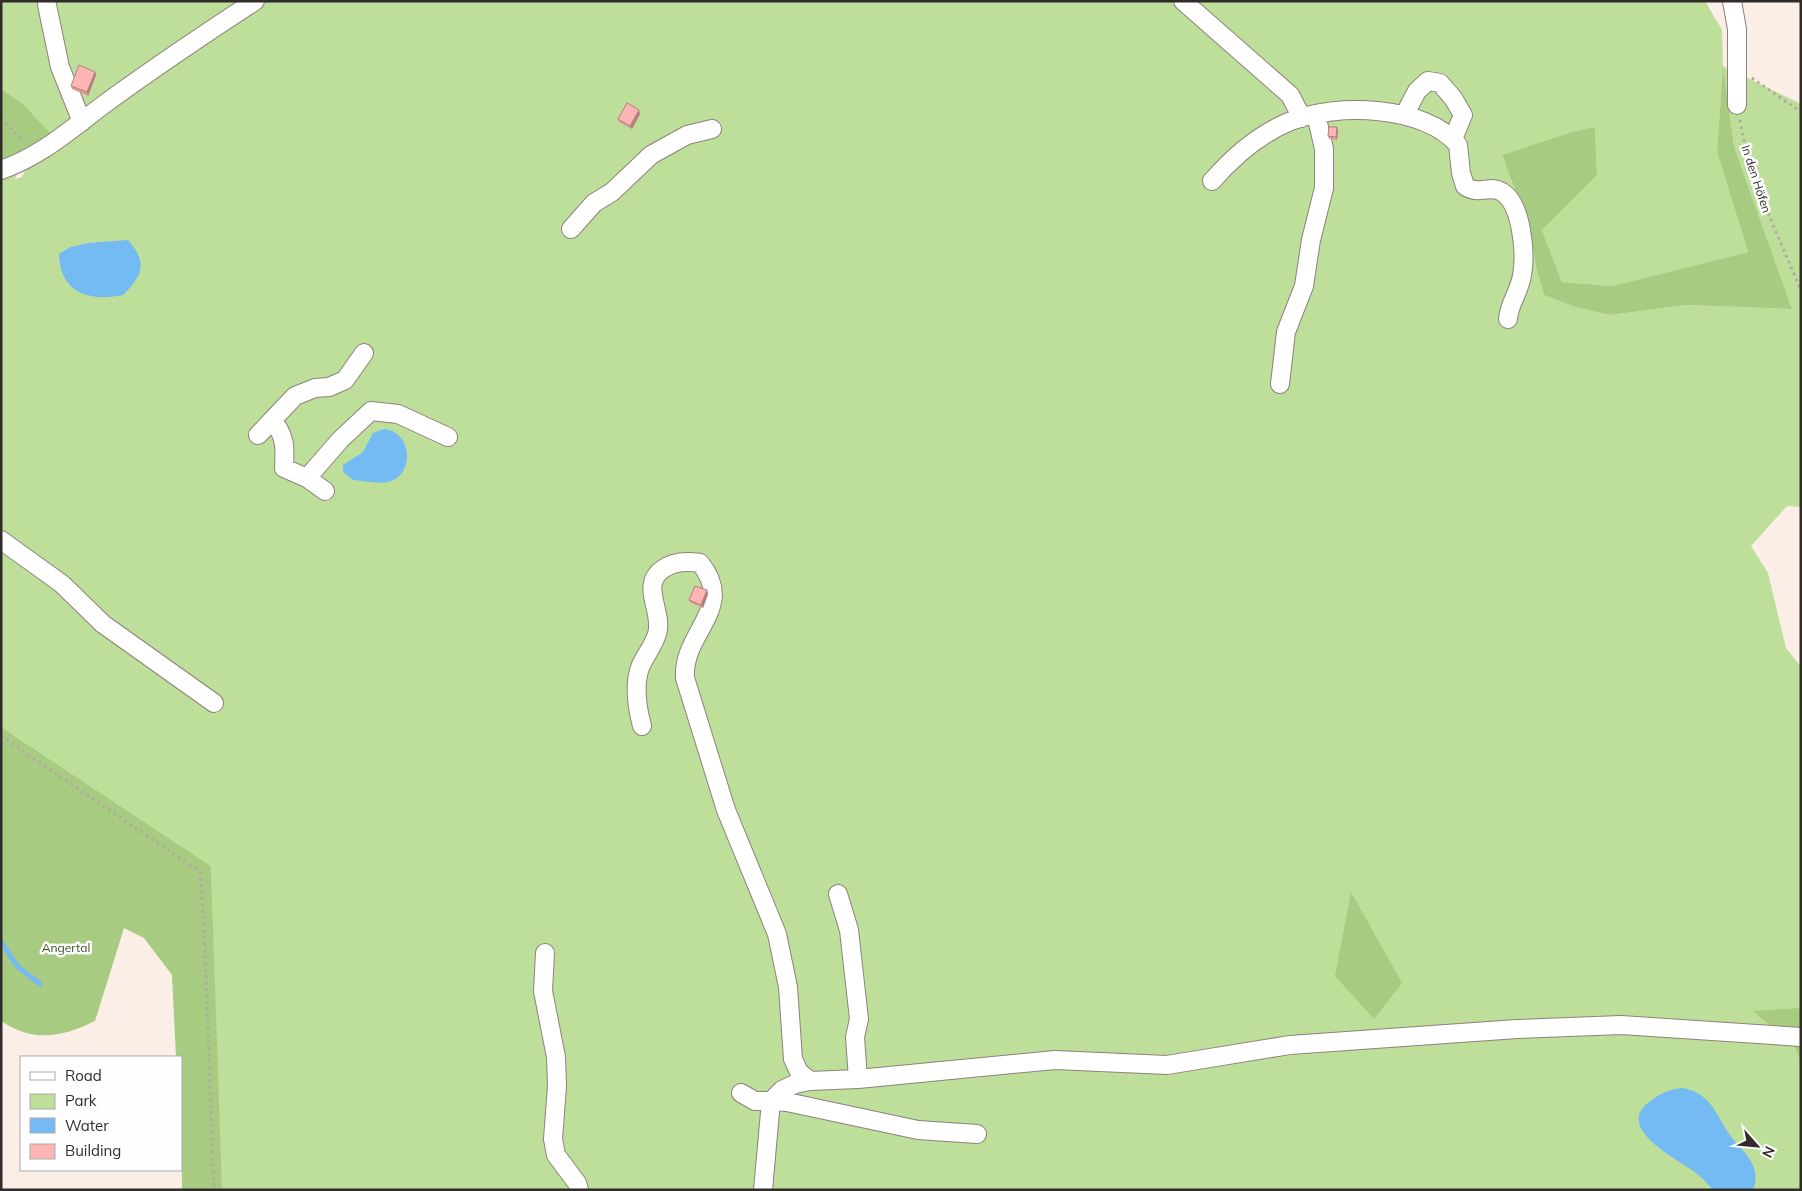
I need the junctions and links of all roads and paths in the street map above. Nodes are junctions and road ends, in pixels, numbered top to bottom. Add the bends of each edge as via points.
1 (255, 1) edge
2 (1183, 1) edge
3 (1732, 1) edge
4 (46, 5) dead end
5 (1737, 67) junction
6 (1738, 105) joint
7 (1408, 108) dead end
8 (1801, 112) edge
9 (1309, 116) junction
10 (1, 118) edge
11 (82, 122) junction
12 (712, 129) dead end
13 (1453, 139) junction
14 (45, 149) junction
15 (1, 170) edge
16 (1212, 181) dead end
17 (572, 229) dead end
18 (1801, 291) edge
19 (1508, 319) dead end
20 (364, 353) dead end
21 (1280, 384) dead end
22 (272, 421) junction
23 (258, 435) dead end
24 (448, 437) dead end
25 (306, 478) junction
26 (325, 491) dead end
27 (1, 540) edge
28 (214, 703) dead end
29 (642, 726) dead end
30 (1, 736) edge
31 (838, 894) dead end
32 (545, 953) dead end
33 (1801, 1037) edge
34 (858, 1079) junction
35 (810, 1081) junction
36 (741, 1093) dead end
37 (771, 1101) junction
38 (977, 1134) dead end
39 (214, 1190) edge
40 (579, 1190) edge
41 (763, 1190) edge

1 - 11 street via 160,64
2 - 9 street via 1290,95
3 - 5 street via 1737,29
4 - 11 street via 60,67
5 - 6 street
5 - 8 path
6 - 18 path, In den Höfen via 1745,151 1767,215
7 - 13 street via 1416,91 1428,81 1440,83 1463,115
9 - 13 street via 1338,112 1388,112 1428,123
9 - 16 street via 1282,125 1260,139
9 - 21 street via 1324,149 1324,188 1304,286 1286,332
10 - 14 path via 28,144 39,150
11 - 14 street
12 - 17 street via 687,134 651,155 617,188 594,203
13 - 19 street via 1460,152 1465,186 1476,191 1500,190 1510,202 1520,226 1522,276
14 - 15 street
20 - 22 street via 345,380 295,396
22 - 23 street
22 - 25 street via 280,428 285,447 284,468
24 - 25 street via 398,414 371,411
25 - 26 street
27 - 28 street via 62,584 103,624
29 - 35 street via 636,704 640,668 657,633 652,584 656,574 666,566 677,562 700,563 711,579 714,597 706,622 686,658 685,678 726,810 777,934 788,987 794,1059 799,1072
30 - 39 path via 200,872
31 - 34 street via 849,930 859,1019 854,1037
32 - 40 street via 543,991 556,1057 553,1139 556,1155 578,1183
33 - 34 street via 1701,1029 1568,1026 1290,1045 1159,1066 1055,1060
34 - 35 street
35 - 37 street via 782,1090
36 - 37 street via 754,1101
37 - 38 street via 918,1130
37 - 41 street

